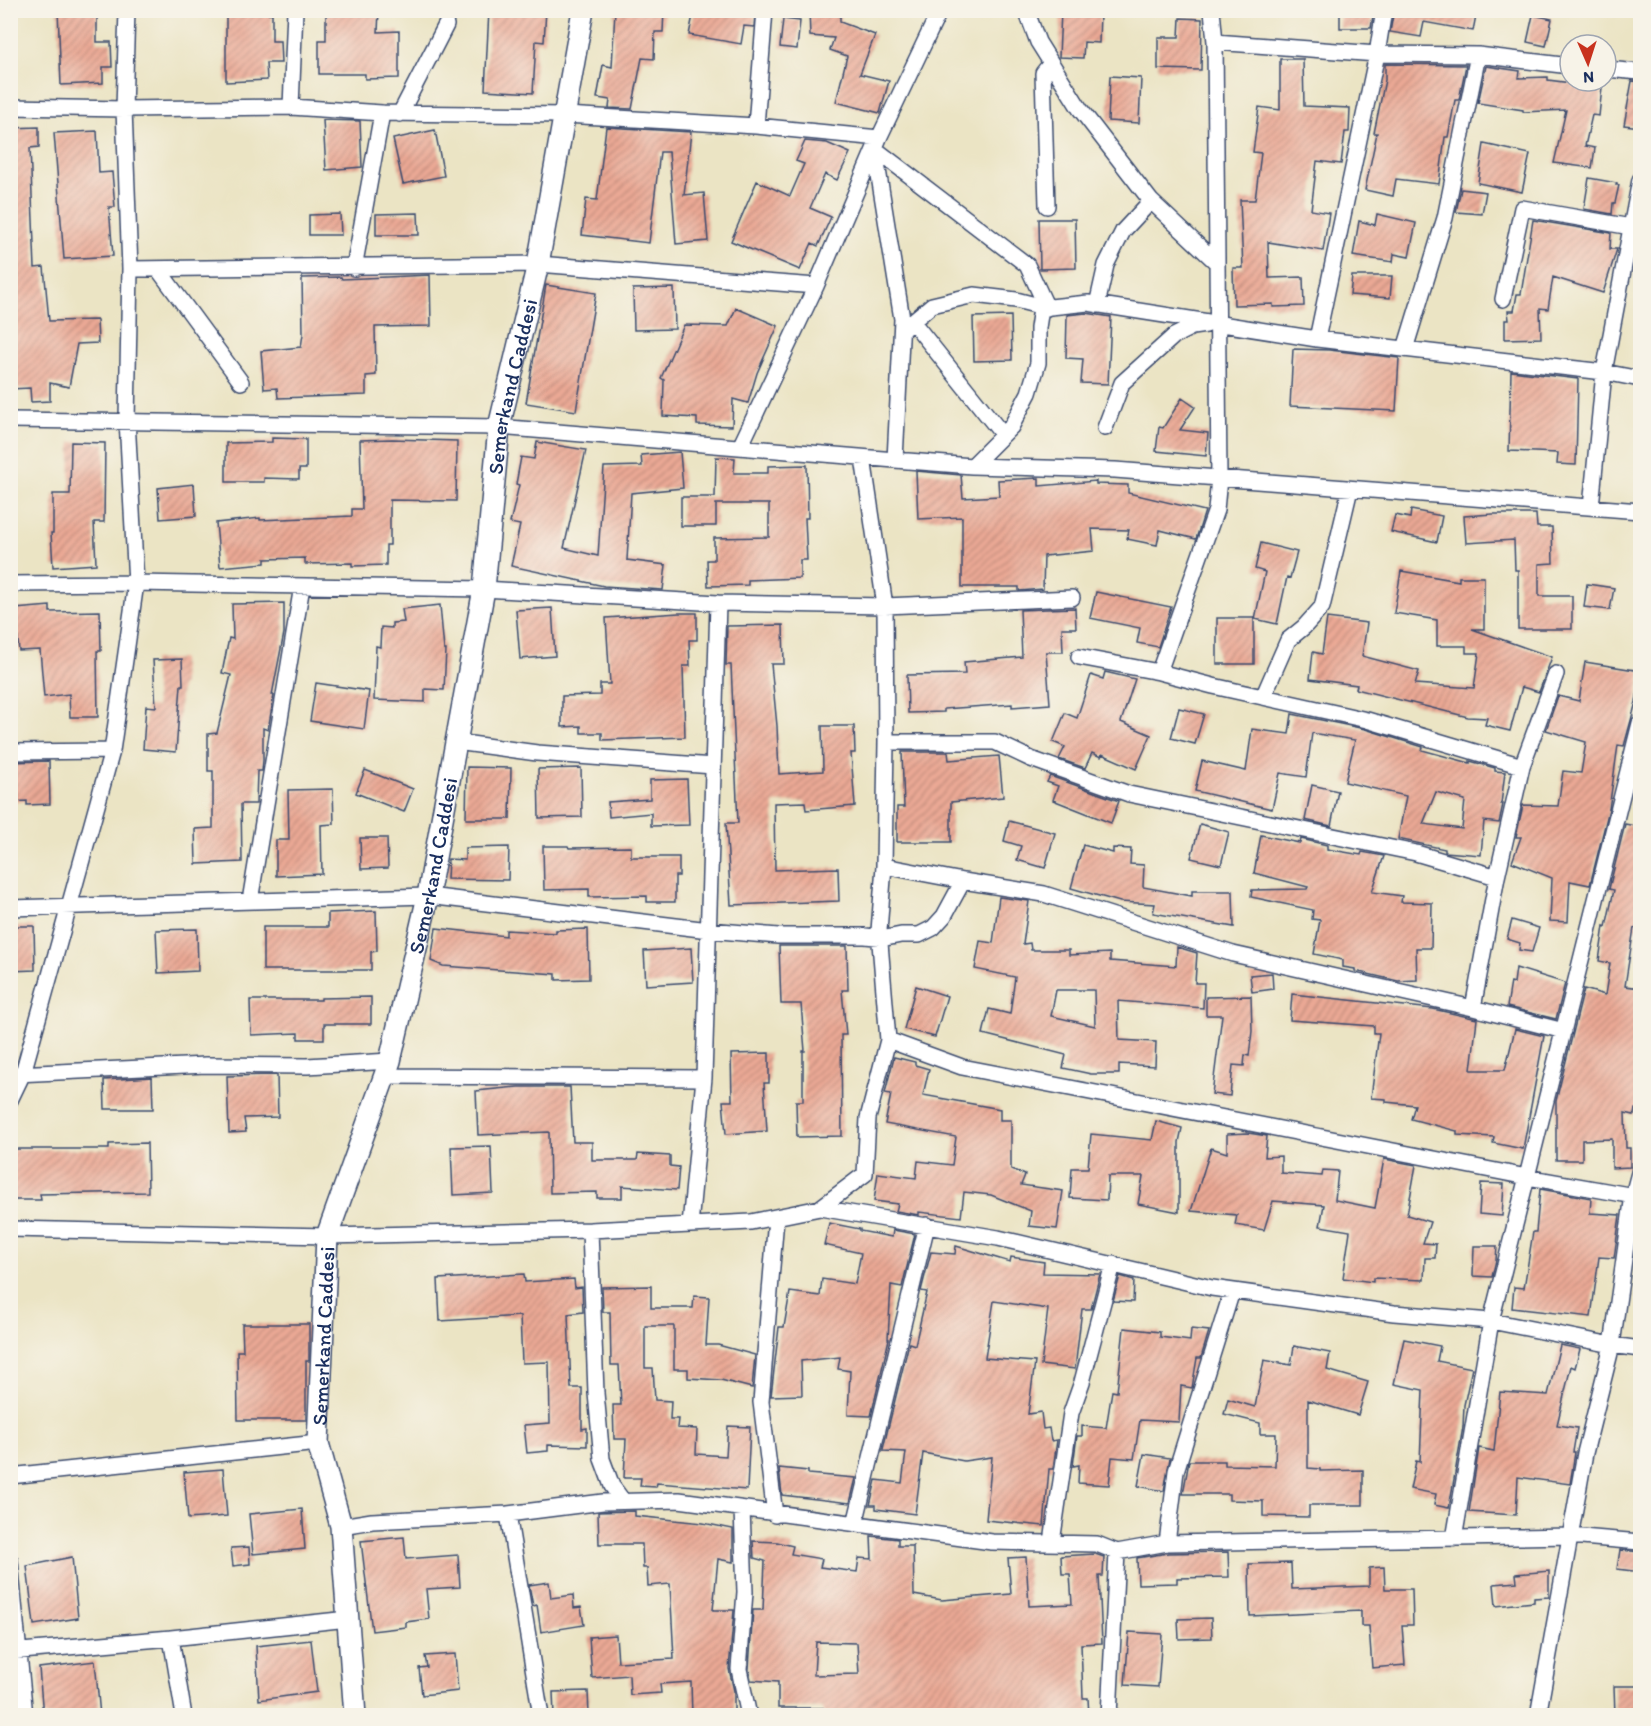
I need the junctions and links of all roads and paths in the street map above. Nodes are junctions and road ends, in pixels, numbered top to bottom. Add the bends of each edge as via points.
1 (127, 10) edge
2 (295, 10) edge
3 (583, 10) edge
4 (765, 10) edge
5 (940, 10) edge
6 (1026, 10) edge
7 (1212, 10) edge
8 (1384, 10) edge
9 (447, 25) dead end
10 (1215, 42) junction
11 (1377, 54) junction
12 (1478, 55) junction
13 (1051, 63) junction
14 (1558, 65) edge
15 (1618, 70) edge
16 (1641, 72) edge
17 (10, 107) edge
18 (291, 107) junction
19 (124, 109) junction
20 (382, 113) junction
21 (400, 114) junction
22 (565, 115) junction
23 (756, 126) junction
24 (876, 146) junction
25 (1641, 180) edge
26 (1151, 201) junction
27 (1047, 206) dead end
28 (1631, 227) junction
29 (1217, 263) junction
30 (538, 264) junction
31 (354, 268) junction
32 (130, 269) junction
33 (158, 269) junction
34 (816, 286) junction
35 (1503, 299) dead end
36 (1097, 305) junction
37 (1047, 308) junction
38 (1217, 324) junction
39 (907, 325) junction
40 (1317, 339) junction
41 (1405, 349) junction
42 (1604, 372) junction
43 (1641, 379) edge
44 (241, 382) dead end
45 (10, 420) edge
46 (127, 420) junction
47 (499, 427) junction
48 (1106, 428) dead end
49 (1003, 435) junction
50 (740, 447) junction
51 (863, 458) junction
52 (895, 460) junction
53 (972, 466) junction
54 (1219, 478) junction
55 (1350, 489) junction
56 (1591, 507) junction
57 (1641, 511) edge
58 (136, 583) junction
59 (10, 584) edge
60 (303, 586) junction
61 (484, 589) junction
62 (1072, 598) dead end
63 (718, 603) junction
64 (885, 606) junction
65 (1079, 657) dead end
66 (1159, 672) junction
67 (1556, 674) dead end
68 (1263, 697) junction
69 (1641, 723) edge
70 (456, 742) junction
71 (886, 742) junction
72 (112, 751) junction
73 (10, 752) edge
74 (713, 766) junction
75 (1522, 766) junction
76 (884, 866) junction
77 (1497, 877) junction
78 (963, 881) junction
79 (428, 896) junction
80 (250, 901) junction
81 (70, 907) junction
82 (10, 908) edge
83 (709, 930) junction
84 (880, 937) junction
85 (1473, 1008) junction
86 (1564, 1031) junction
87 (888, 1040) junction
88 (388, 1068) junction
89 (17, 1074) edge
90 (704, 1078) junction
91 (10, 1100) edge
92 (1641, 1169) edge
93 (1527, 1177) junction
94 (1637, 1196) edge
95 (820, 1208) junction
96 (776, 1218) junction
97 (690, 1225) junction
98 (927, 1225) junction
99 (10, 1229) edge
100 (590, 1230) junction
101 (327, 1236) junction
102 (1113, 1264) junction
103 (1232, 1291) junction
104 (1491, 1321) junction
105 (1612, 1345) junction
106 (1641, 1349) edge
107 (318, 1443) junction
108 (10, 1476) edge
109 (622, 1501) junction
110 (742, 1509) junction
111 (508, 1514) junction
112 (775, 1515) junction
113 (855, 1524) junction
114 (341, 1526) junction
115 (1570, 1536) junction
116 (1454, 1539) junction
117 (1052, 1542) junction
118 (1641, 1542) edge
119 (1167, 1543) junction
120 (1117, 1552) junction
121 (10, 1561) edge
122 (348, 1618) junction
123 (171, 1638) junction
124 (15, 1651) edge
125 (25, 1716) edge
126 (184, 1716) edge
127 (355, 1716) edge
128 (541, 1716) edge
129 (748, 1716) edge
130 (1109, 1716) edge
131 (1538, 1716) edge

1 - 19 street
2 - 18 street
3 - 22 street, Semerkand Caddesi
4 - 23 street
5 - 24 street
6 - 13 street
7 - 10 street
8 - 11 street
9 - 21 street
10 - 11 street
10 - 29 street
11 - 12 street
11 - 40 street
12 - 14 street
12 - 41 street via 1445,218
13 - 26 street
13 - 27 street via 1042,73
15 - 16 street
17 - 19 street
18 - 19 street
18 - 20 street
19 - 32 street
20 - 21 street
20 - 31 street
21 - 22 street
22 - 23 street
22 - 30 street, Semerkand Caddesi
23 - 24 street
24 - 34 street
24 - 37 street via 1027,265
24 - 39 street via 902,319
25 - 28 street
26 - 29 street
26 - 36 street via 1123,231 1106,265
28 - 35 street via 1522,208
28 - 42 street
29 - 38 street
30 - 31 street
30 - 34 street
30 - 47 street, Semerkand Caddesi
31 - 33 street
32 - 33 street
32 - 46 street
33 - 44 street
34 - 50 street
36 - 37 street
36 - 38 street
37 - 39 street via 974,295 932,305
37 - 49 street via 1041,309 1038,363 1029,393
38 - 40 street
38 - 48 street via 1192,327 1174,336 1122,382
38 - 54 street
39 - 49 street
39 - 52 street
40 - 41 street
41 - 42 street
42 - 43 street
42 - 56 street
45 - 46 street
46 - 47 street
46 - 58 street
47 - 50 street
47 - 61 street, Semerkand Caddesi
49 - 53 street
50 - 51 street
51 - 52 street
51 - 64 street
52 - 53 street
53 - 54 street
54 - 55 street
54 - 66 street via 1216,510
55 - 56 street
55 - 68 street via 1322,607 1288,640
56 - 57 street
58 - 59 street
58 - 60 street
58 - 72 street
60 - 61 street
60 - 80 street
61 - 63 street
61 - 70 street, Semerkand Caddesi
62 - 64 street
63 - 64 street
63 - 74 street
64 - 71 street
65 - 66 street
66 - 68 street
67 - 75 street
68 - 75 street via 1367,720
69 - 86 street
70 - 74 street via 537,753
70 - 79 street, Semerkand Caddesi
71 - 76 street
71 - 77 street via 995,742 1130,794 1416,853
72 - 73 street
72 - 81 street
74 - 83 street
75 - 77 street
76 - 78 street
76 - 84 street
77 - 85 street
78 - 84 street via 945,916 933,928 919,935
78 - 85 street via 1044,894 1233,954
79 - 80 street
79 - 83 street
79 - 88 street, Semerkand Caddesi
80 - 81 street
81 - 82 street
81 - 89 street
83 - 84 street via 778,936
83 - 90 street
84 - 87 street
85 - 86 street
86 - 93 street
87 - 93 street via 962,1067
87 - 95 street via 868,1118 865,1174
88 - 89 street via 206,1065
88 - 90 street
88 - 101 street, Semerkand Caddesi
89 - 91 street
90 - 97 street
92 - 94 street
93 - 94 street
93 - 104 street
94 - 105 street
95 - 96 street
95 - 98 street
96 - 97 street
96 - 112 street via 761,1402
97 - 100 street
98 - 102 street
98 - 113 street
99 - 101 street
100 - 101 street
100 - 109 street via 602,1459
101 - 107 street, Semerkand Caddesi
102 - 103 street
102 - 117 street via 1071,1413
103 - 104 street via 1394,1313
103 - 119 street via 1176,1471
104 - 105 street
104 - 116 street
105 - 106 street
105 - 115 street via 1585,1453
107 - 108 street
107 - 114 street, Semerkand Caddesi
109 - 110 street via 679,1500
109 - 111 street
110 - 112 street
110 - 129 street via 744,1592 739,1669
111 - 114 street
111 - 128 street
112 - 113 street
113 - 117 street via 992,1542
114 - 122 street, Semerkand Caddesi
115 - 116 street
115 - 118 street
115 - 131 street
116 - 119 street
117 - 120 street via 1097,1544
119 - 120 street
120 - 130 street
121 - 124 street
122 - 123 street
122 - 127 street, Semerkand Caddesi
123 - 124 street
123 - 126 street
124 - 125 street

